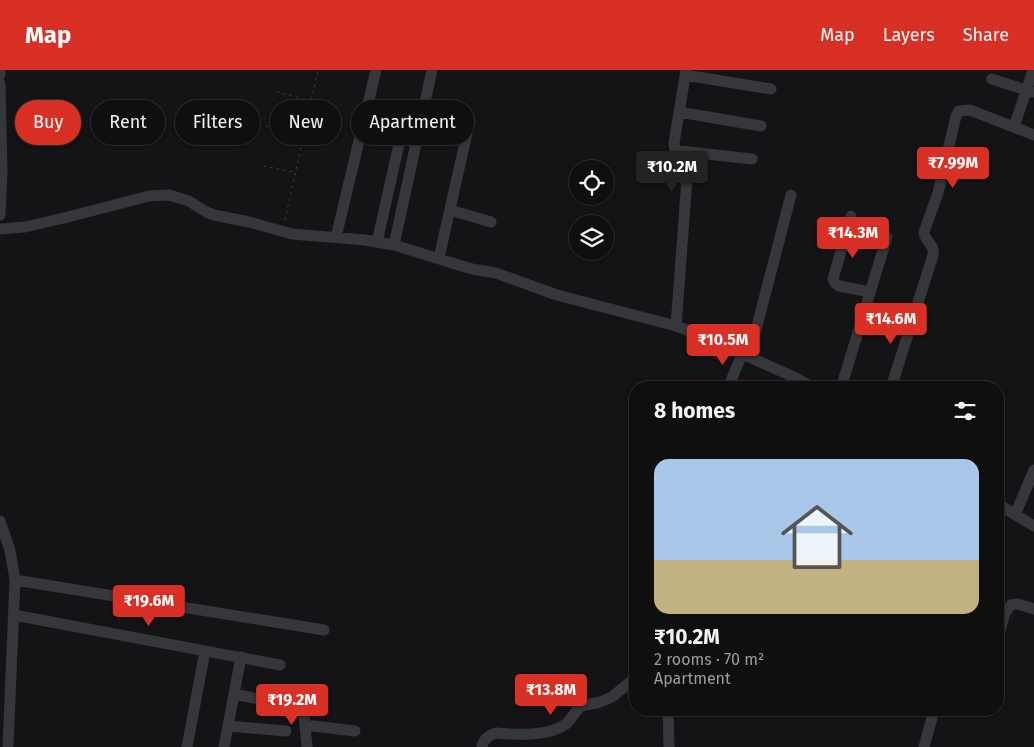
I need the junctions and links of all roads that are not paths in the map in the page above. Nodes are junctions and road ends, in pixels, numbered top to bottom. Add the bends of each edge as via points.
1 (0, 70) edge
2 (376, 70) edge
3 (432, 70) edge
4 (1033, 70) edge
5 (685, 73) edge
6 (0, 75) edge
7 (992, 80) dead end
8 (0, 84) edge
9 (771, 89) dead end
10 (1030, 91) edge
11 (679, 112) junction
12 (761, 126) dead end
13 (1014, 127) junction
14 (1034, 135) edge
15 (399, 145) edge
16 (464, 145) edge
17 (689, 152) junction
18 (752, 159) dead end
19 (1, 172) edge
20 (791, 195) dead end
21 (450, 210) junction
22 (0, 216) edge
23 (851, 216) dead end
24 (491, 222) dead end
25 (0, 229) edge
26 (336, 237) junction
27 (887, 237) dead end
28 (377, 242) junction
29 (394, 245) junction
30 (439, 258) junction
31 (870, 292) junction
32 (676, 326) junction
33 (745, 355) junction
34 (732, 381) edge
35 (801, 381) edge
36 (843, 381) edge
37 (893, 381) edge
38 (1034, 470) edge
39 (1004, 508) edge
40 (1015, 515) junction
41 (0, 521) edge
42 (1034, 526) edge
43 (5, 551) edge
44 (15, 580) junction
45 (1034, 609) edge
46 (14, 615) junction
47 (1004, 619) edge
48 (324, 630) dead end
49 (205, 650) junction
50 (241, 657) junction
51 (280, 665) dead end
52 (5, 682) edge
53 (629, 683) edge
54 (234, 694) junction
55 (303, 703) dead end
56 (283, 704) dead end
57 (668, 716) edge
58 (932, 716) edge
59 (305, 725) junction
60 (228, 726) junction
61 (286, 731) dead end
62 (355, 731) dead end
63 (8, 747) edge
64 (187, 747) edge
65 (224, 747) edge
66 (307, 747) edge
67 (482, 747) edge
68 (669, 747) edge
69 (924, 747) edge

1 - 6 street
2 - 26 street
3 - 29 street
4 - 10 street
5 - 9 street
5 - 11 street
7 - 10 street
8 - 19 street
10 - 13 street
11 - 12 street
11 - 17 street via 674,147 677,151
13 - 14 street
13 - 37 street via 970,110 959,111 954,121 946,164 924,232 933,246 933,255
15 - 28 street
16 - 21 street
17 - 18 street
17 - 32 street
19 - 22 street
20 - 33 street
21 - 24 street
21 - 30 street
23 - 31 street via 833,279 839,286
25 - 26 street via 33,225 160,194 180,198 214,215 302,235
26 - 28 street
27 - 31 street
28 - 29 street
29 - 30 street
30 - 32 street via 496,273 557,295
31 - 36 street
32 - 33 street
33 - 34 street
33 - 35 street
38 - 40 street
39 - 40 street
40 - 42 street
41 - 43 street
43 - 44 street
44 - 46 street
44 - 48 street
45 - 47 street via 1011,605
46 - 49 street
46 - 52 street
49 - 50 street
49 - 64 street
50 - 51 street
50 - 54 street
52 - 63 street
53 - 67 street via 612,697 582,706 562,726 534,734 490,735
54 - 56 street
54 - 60 street
55 - 59 street
57 - 68 street
58 - 69 street
59 - 62 street
59 - 66 street
60 - 61 street
60 - 65 street

